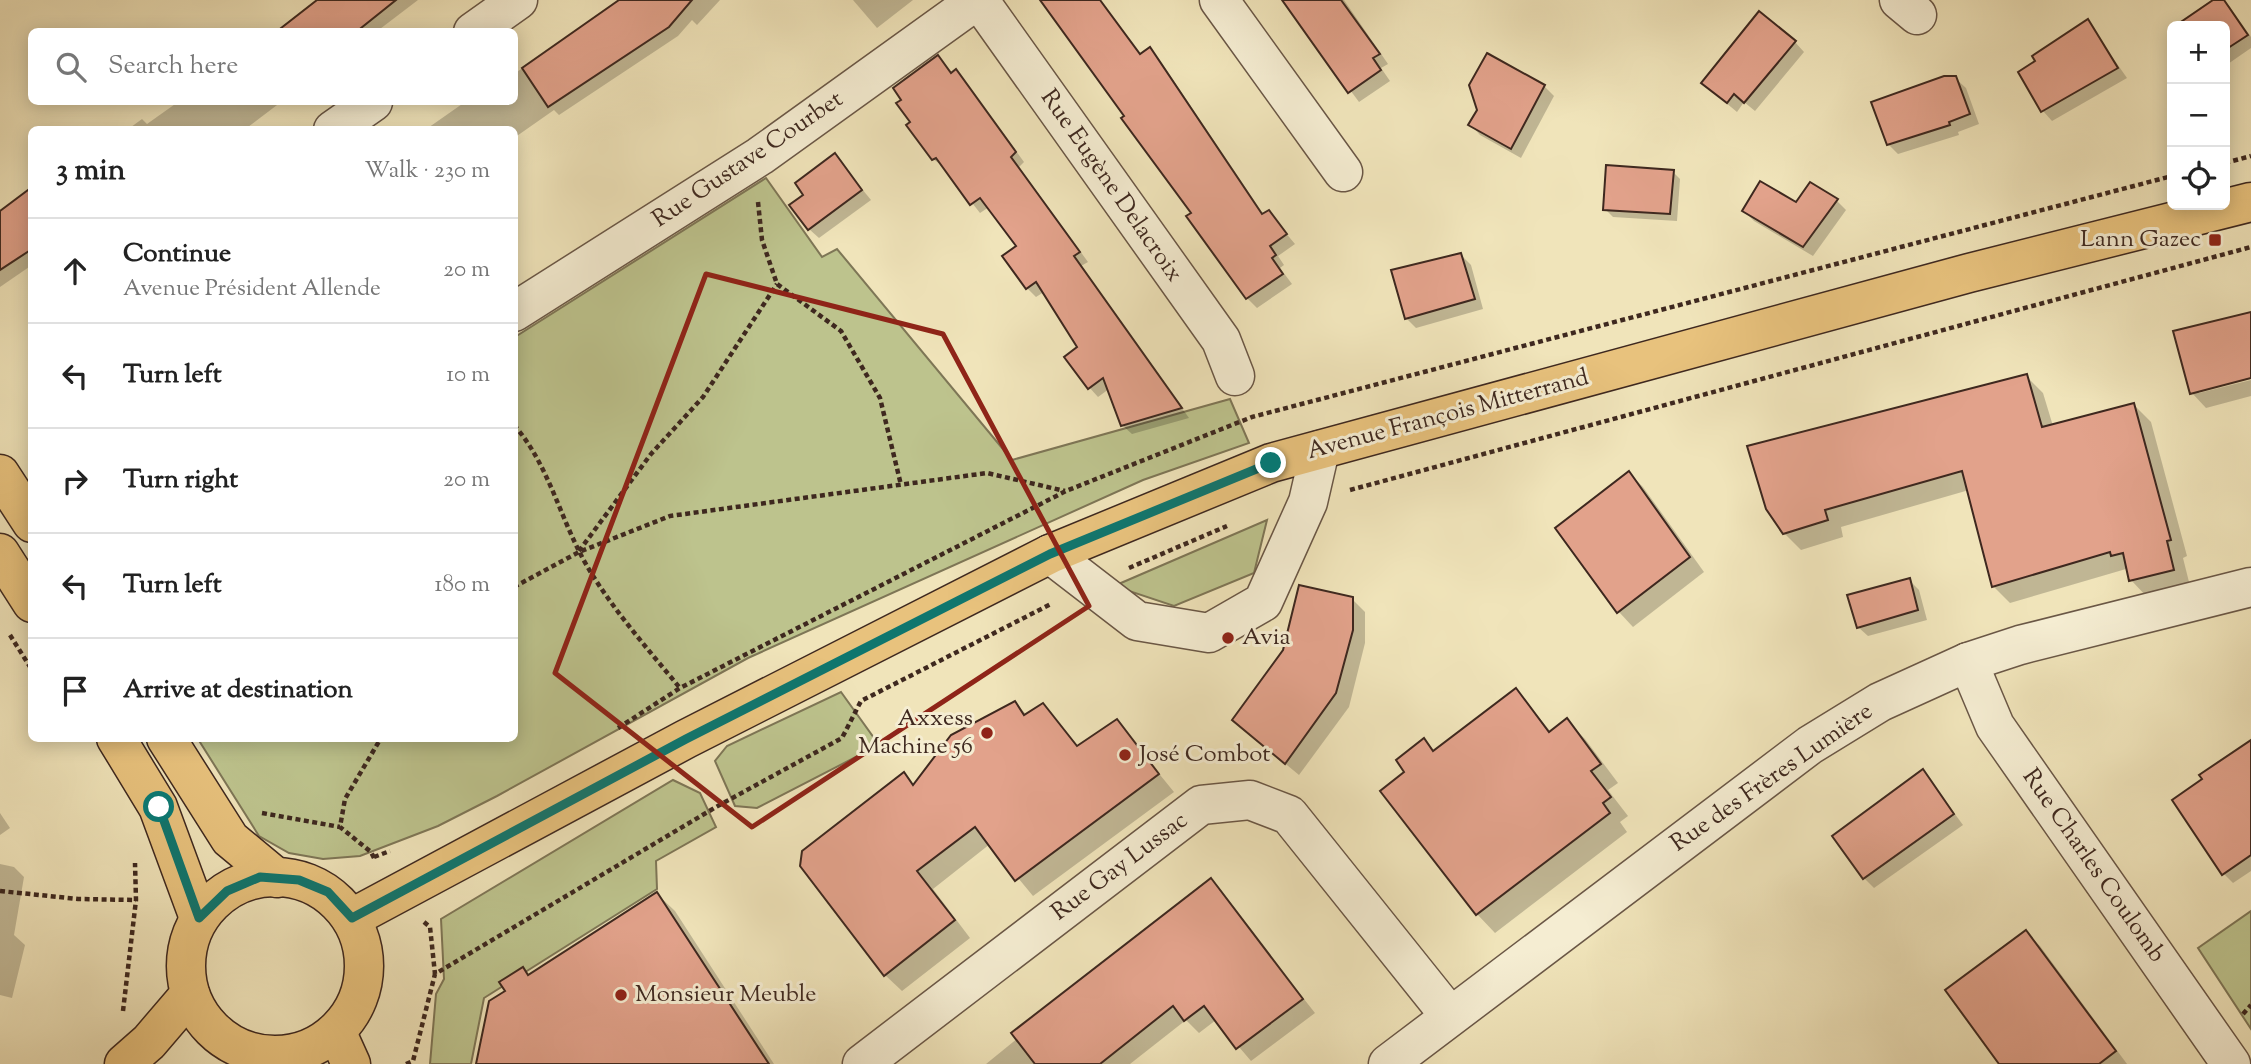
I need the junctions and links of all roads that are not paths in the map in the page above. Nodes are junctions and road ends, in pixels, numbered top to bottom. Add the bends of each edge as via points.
1 (518, 0) edge
2 (978, 0) edge
3 (1219, 0) edge
4 (479, 28) edge
5 (369, 105) edge
6 (339, 126) edge
7 (1343, 172) dead end
8 (2251, 202) edge
9 (518, 309) edge
10 (1235, 376) dead end
11 (1320, 450) junction
12 (0, 474) edge
13 (28, 517) edge
14 (0, 553) edge
15 (1050, 554) junction
16 (2251, 587) edge
17 (19, 616) edge
18 (1968, 662) junction
19 (118, 742) edge
20 (169, 742) edge
21 (278, 878) junction
22 (199, 918) junction
23 (352, 918) junction
24 (190, 994) junction
25 (1450, 1016) junction
26 (344, 1048) edge
27 (137, 1053) edge
28 (228, 1056) edge
29 (862, 1064) edge
30 (1388, 1064) edge
31 (2231, 1064) edge

1 - 4 street
2 - 9 street, Rue Gustave Courbet via 760,156
2 - 10 street, Rue Eugène Delacroix via 1221,340
3 - 7 street
5 - 6 street
8 - 11 main road, Avenue François Mitterrand via 1969,273
11 - 15 main road, Avenue François Mitterrand via 1271,463
11 - 15 street via 1308,502 1263,602 1209,633 1137,621
12 - 13 main road
14 - 17 main road
15 - 23 main road, Avenue François Mitterrand via 686,739
16 - 18 street, Rue des Frères Lumière
18 - 25 street, Rue des Frères Lumière via 1880,702 1810,745
18 - 31 street, Rue Charles Coulomb via 1995,726
19 - 22 main road via 159,807
20 - 21 main road via 230,839
21 - 22 main road via 260,877 227,891
21 - 23 main road via 299,880 328,892
22 - 24 main road via 184,954
23 - 26 main road via 365,957 360,998
24 - 27 main road
24 - 28 main road
25 - 29 street, Rue Gay Lussac via 1289,816 1250,800 1200,805
25 - 30 street, Rue des Frères Lumière
26 - 28 main road via 275,1057

